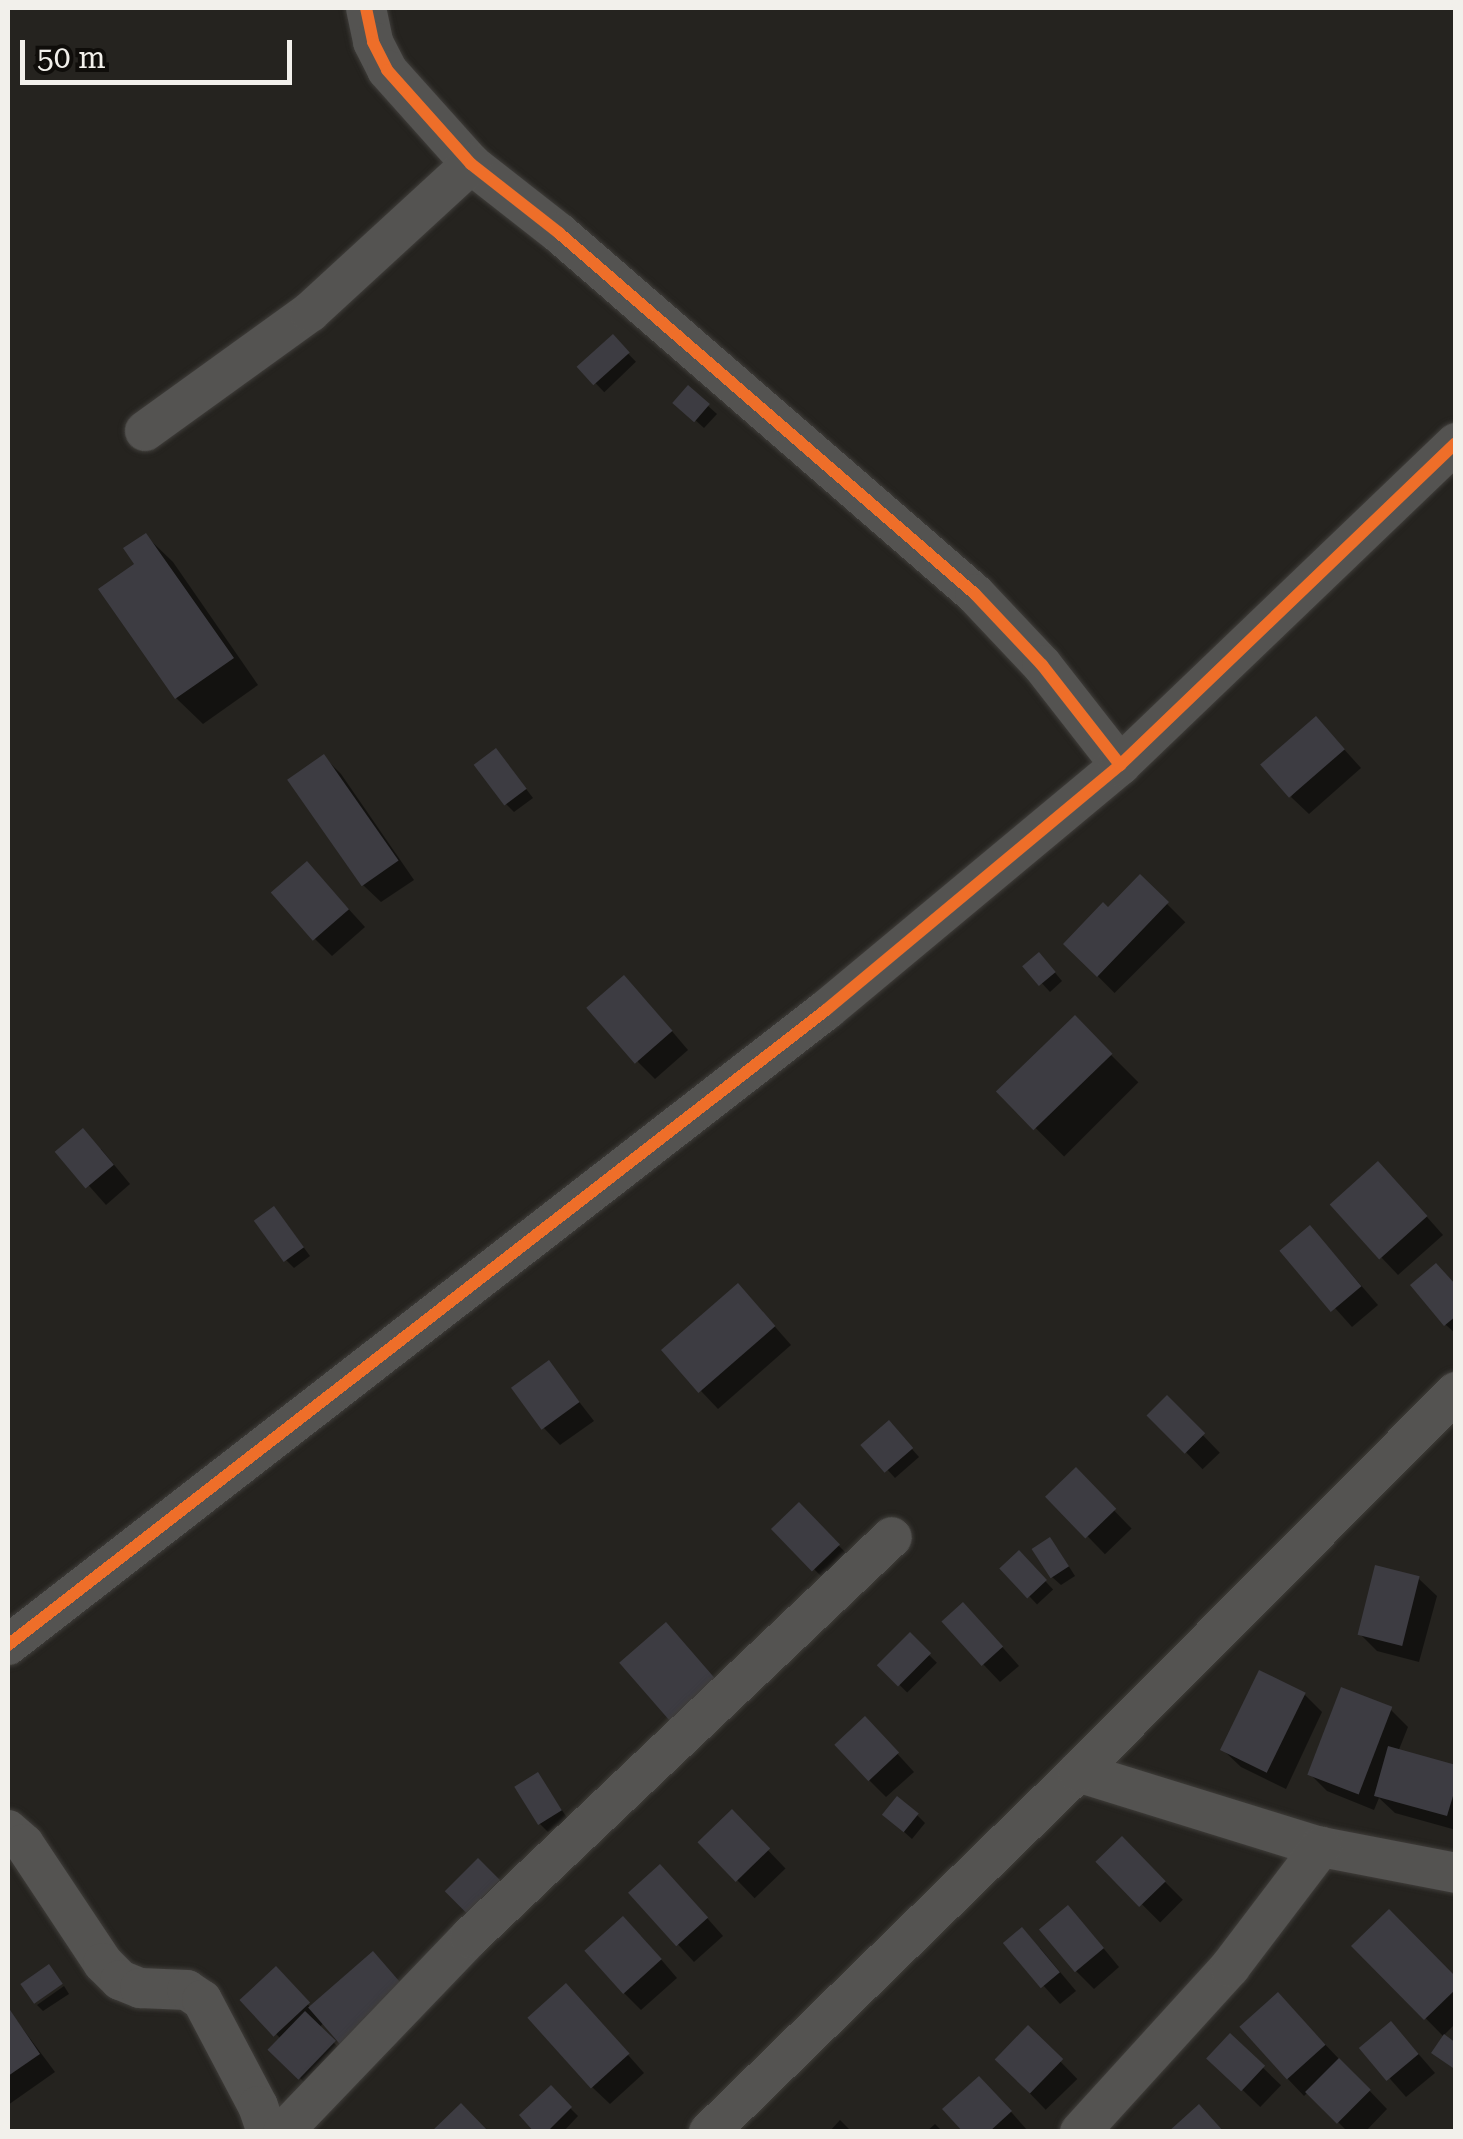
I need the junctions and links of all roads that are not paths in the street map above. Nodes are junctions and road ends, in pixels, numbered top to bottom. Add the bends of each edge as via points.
1 (366, 8) edge
2 (471, 164) junction
3 (145, 431) dead end
4 (1456, 442) edge
5 (1120, 766) junction
6 (1449, 1407) edge
7 (892, 1537) dead end
8 (8, 1645) edge
9 (1078, 1772) junction
10 (8, 1830) edge
11 (1321, 1848) junction
12 (1456, 1874) edge
13 (266, 2132) edge
14 (283, 2132) edge
15 (709, 2132) edge
16 (1080, 2132) edge

1 - 2 street via 387,70
2 - 3 street via 310,312
2 - 5 street via 975,594 1042,665
4 - 5 street
5 - 8 street via 826,1010
6 - 9 street
7 - 14 street via 470,1938
9 - 11 street
9 - 15 street
10 - 13 street via 120,1980 187,1990 202,2000
11 - 12 street
11 - 16 street via 1230,1967

